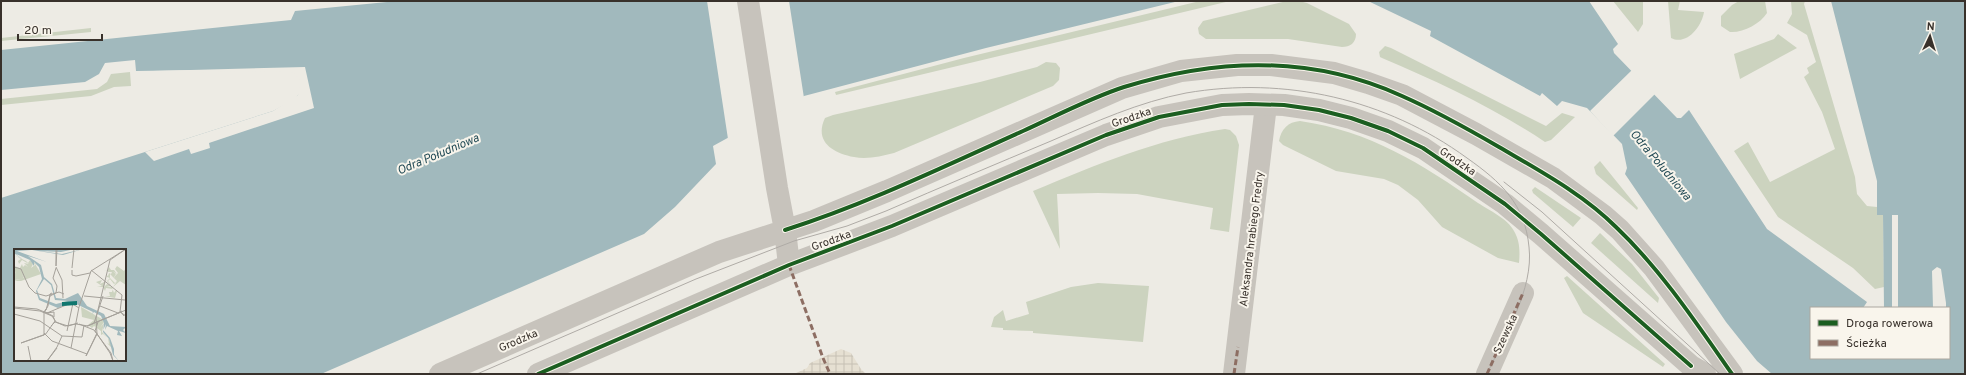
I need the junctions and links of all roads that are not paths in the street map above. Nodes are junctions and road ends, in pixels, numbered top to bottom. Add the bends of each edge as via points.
1 (748, 1) edge
2 (1266, 105) junction
3 (785, 230) junction
4 (789, 265) junction
5 (1523, 293) dead end
6 (440, 374) edge
7 (538, 374) edge
8 (1234, 374) edge
9 (1487, 374) edge
10 (1705, 374) edge
11 (1732, 374) edge

1 - 3 street
2 - 4 street, Grodzka via 1222,105 1159,117 1106,135 892,226
2 - 8 street, Aleksandra hrabiego Fredry
2 - 10 street, Grodzka via 1318,110 1351,118 1388,131 1423,148 1505,204 1685,361
3 - 4 street
3 - 6 street, Grodzka via 719,252
3 - 11 street, Grodzka via 887,192 1122,88 1181,71 1237,65 1271,65 1334,73 1402,95 1538,170 1592,206 1620,230 1654,268
4 - 7 street, Grodzka
5 - 9 street, Szewska

